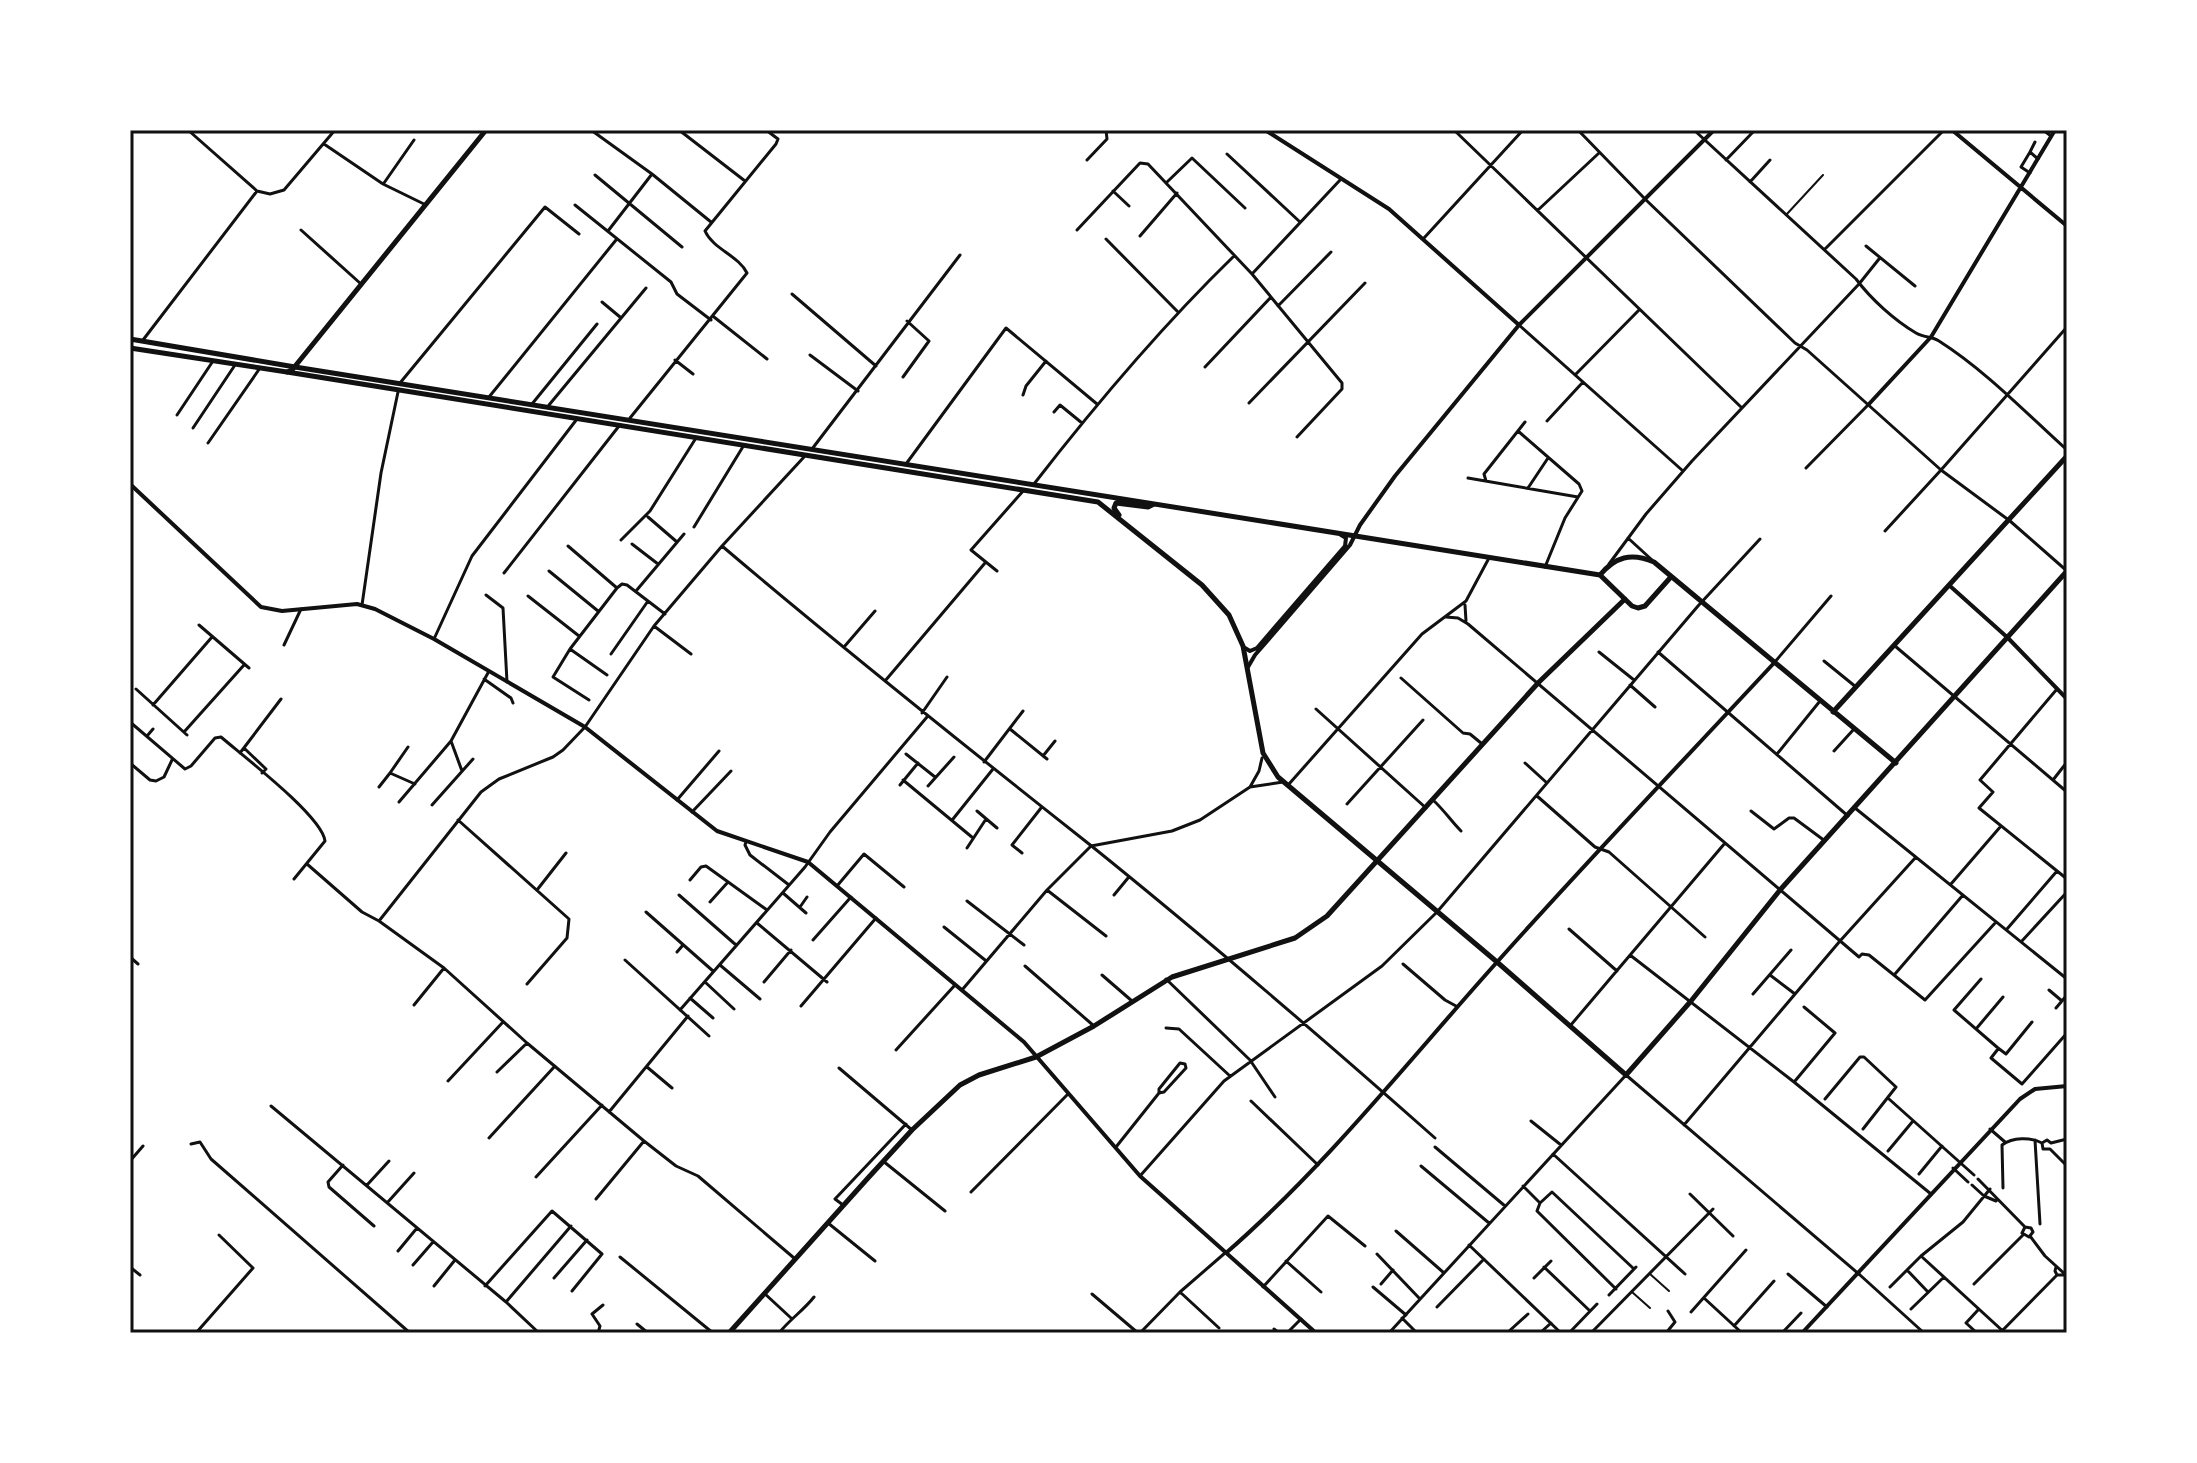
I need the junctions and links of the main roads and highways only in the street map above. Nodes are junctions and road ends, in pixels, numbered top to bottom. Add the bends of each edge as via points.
1 (486, 130) edge
2 (130, 339) edge
3 (132, 350) edge
4 (295, 367) junction
5 (287, 372) junction
6 (399, 387) junction
7 (2067, 456) edge
8 (1155, 504) junction
9 (1119, 519) junction
10 (2067, 571) edge
11 (1600, 575) junction
12 (1670, 578) junction
13 (1625, 599) junction
14 (1833, 712) junction
15 (1896, 763) junction
16 (1377, 862) junction
17 (729, 1333) edge

1 - 4 main road
2 - 4 main road
3 - 5 main road
4 - 5 main road
4 - 6 main road
5 - 6 main road
6 - 8 main road
6 - 9 main road via 1094,501
7 - 14 main road
8 - 9 main road via 1116,503
8 - 11 main road
9 - 16 main road via 1229,615 1243,646 1265,760 1284,784
10 - 15 main road
11 - 12 main road via 1615,560 1629,556 1654,562
11 - 13 main road
12 - 13 main road via 1645,606 1638,608
12 - 14 main road
13 - 16 main road via 1539,682
14 - 15 main road
15 - 16 main road via 1780,890 1626,1075
16 - 17 main road via 1303,934 1166,979 1036,1057 970,1079 912,1130

